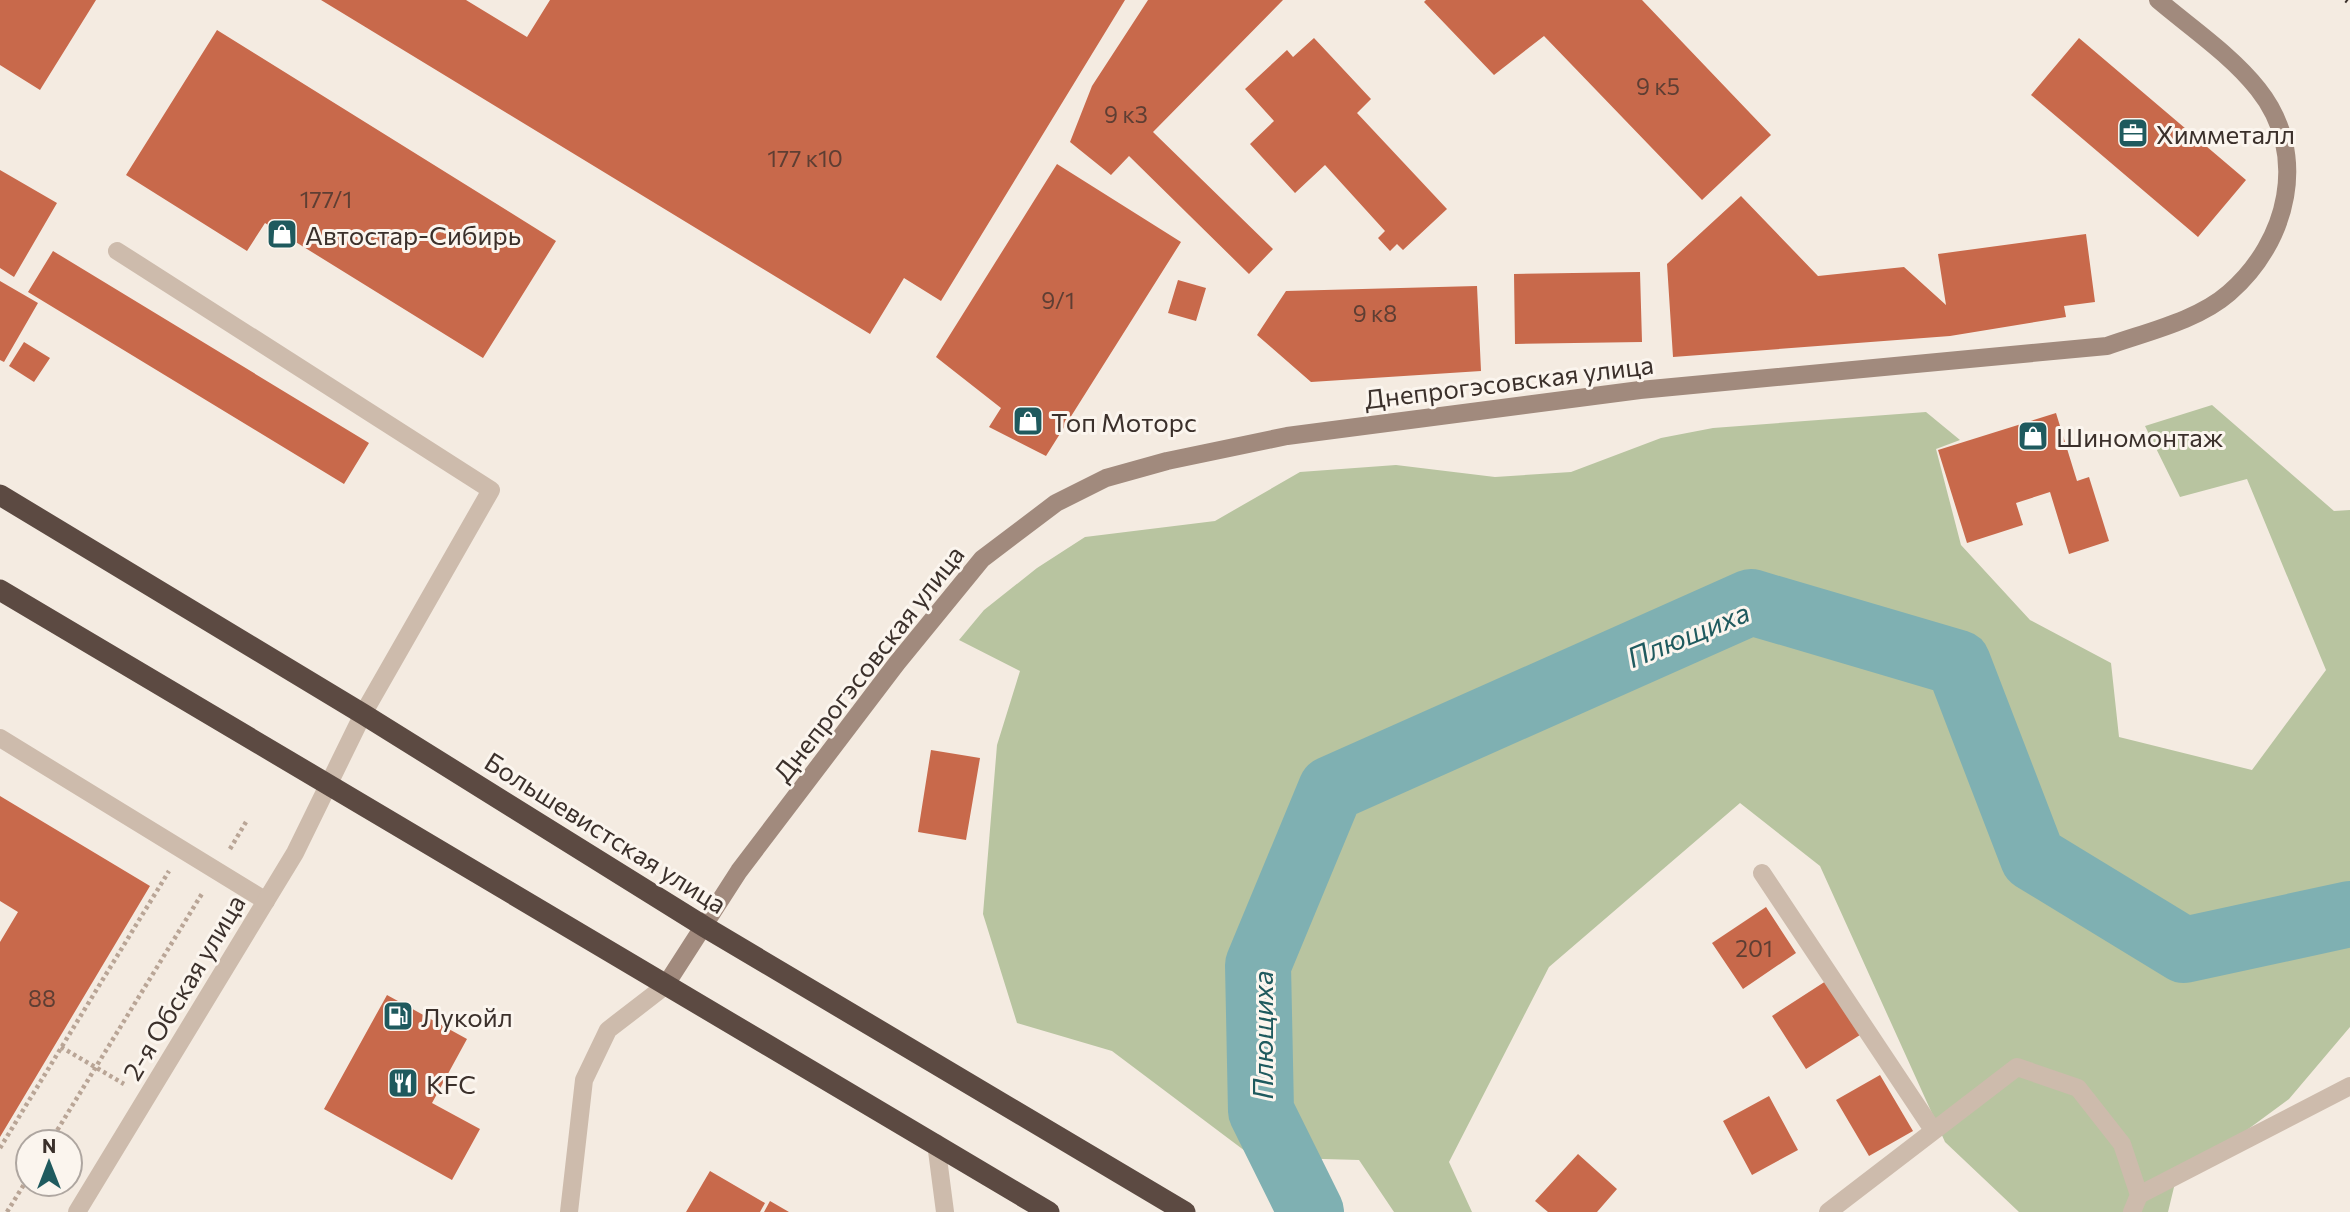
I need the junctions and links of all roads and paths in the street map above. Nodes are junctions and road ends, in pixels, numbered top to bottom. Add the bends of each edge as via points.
1 (2158, 0) edge
2 (117, 251) dead end
3 (0, 495) edge
4 (0, 590) edge
5 (363, 714) junction
6 (0, 738) edge
7 (330, 788) junction
8 (246, 822) dead end
9 (174, 863) dead end
10 (216, 870) junction
11 (1762, 873) dead end
12 (266, 901) junction
13 (705, 927) junction
14 (665, 986) junction
15 (61, 1047) junction
16 (96, 1067) junction
17 (2350, 1086) edge
18 (146, 1098) junction
19 (59, 1128) edge
20 (1933, 1130) junction
21 (936, 1143) junction
22 (0, 1148) edge
23 (2138, 1195) junction
24 (76, 1212) edge
25 (569, 1212) edge
26 (945, 1212) edge
27 (1049, 1212) edge
28 (1185, 1212) edge
29 (1828, 1212) edge
30 (2132, 1212) edge

1 - 13 street, Днепрогэсовская улица via 2258,88 2281,132 2288,181 2277,231 2228,294 2209,306 2107,346 1640,390 1287,436 1106,478 1056,503 982,559 748,860
2 - 5 street, 2-я Обская улица via 491,490
3 - 5 highway, Большевистская улица
4 - 7 highway
5 - 7 street, 2-я Обская улица
5 - 13 highway, Большевистская улица
6 - 10 street
7 - 12 street, 2-я Обская улица
7 - 14 highway
8 - 10 path
9 - 15 path
10 - 12 street
10 - 16 path
11 - 20 street
12 - 18 street, 2-я Обская улица
13 - 14 street, Днепрогэсовская улица
13 - 28 highway, Большевистская улица
14 - 21 highway
14 - 25 street via 608,1030 584,1080
15 - 16 path
15 - 22 path
16 - 18 path
16 - 19 path
17 - 23 street
18 - 24 street, 2-я Обская улица
20 - 23 street via 2017,1066 2078,1088 2122,1144
20 - 29 street
21 - 26 street
21 - 27 highway
23 - 30 street

